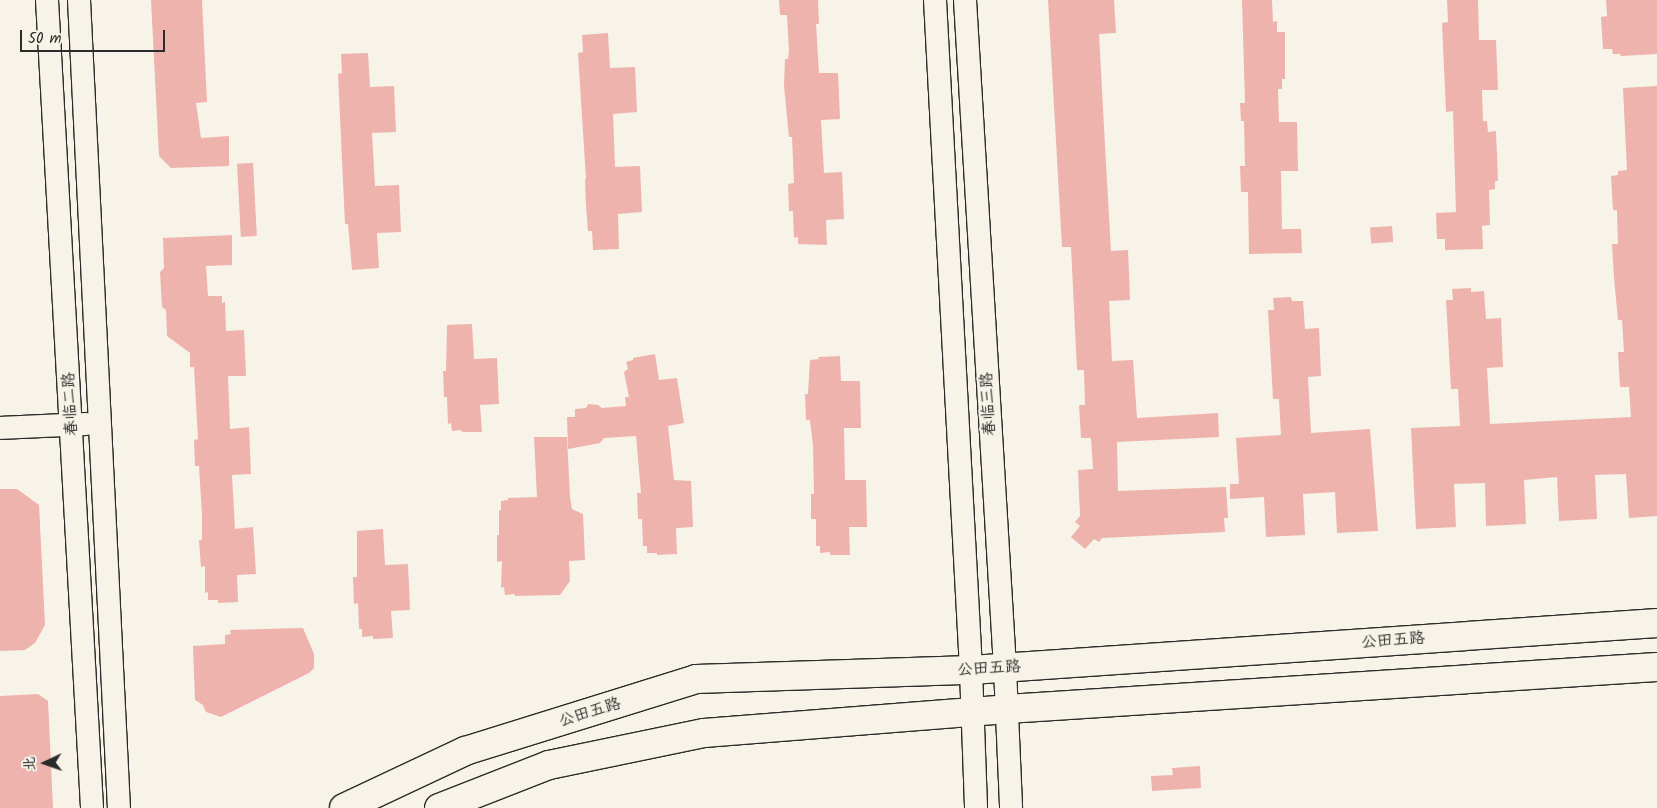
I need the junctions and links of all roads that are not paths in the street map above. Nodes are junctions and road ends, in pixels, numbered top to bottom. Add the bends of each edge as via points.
1 (47, 0) edge
2 (80, 0) edge
3 (935, 0) edge
4 (964, 0) edge
5 (99, 423) junction
6 (72, 424) junction
7 (0, 428) edge
8 (1657, 623) edge
9 (1657, 667) edge
10 (1005, 668) junction
11 (971, 670) junction
12 (1007, 709) junction
13 (971, 712) junction
14 (92, 808) edge
15 (119, 808) edge
16 (344, 808) edge
17 (439, 808) edge
18 (976, 808) edge
19 (1011, 808) edge

1 - 6 street, 春临二路
2 - 5 street, 春临二路
3 - 11 street, 春临三路
4 - 10 street, 春临三路
5 - 6 street
5 - 15 street, 春临二路
6 - 7 street
6 - 14 street, 春临二路
8 - 10 main road, 公田五路
9 - 12 main road
10 - 11 main road, 公田五路
10 - 12 street, 春临三路
11 - 13 street, 春临三路
11 - 16 main road, 公田五路 via 696,679 465,751
12 - 13 main road
12 - 19 street, 春临三路
13 - 17 main road via 704,733 549,765
13 - 18 street, 春临三路

